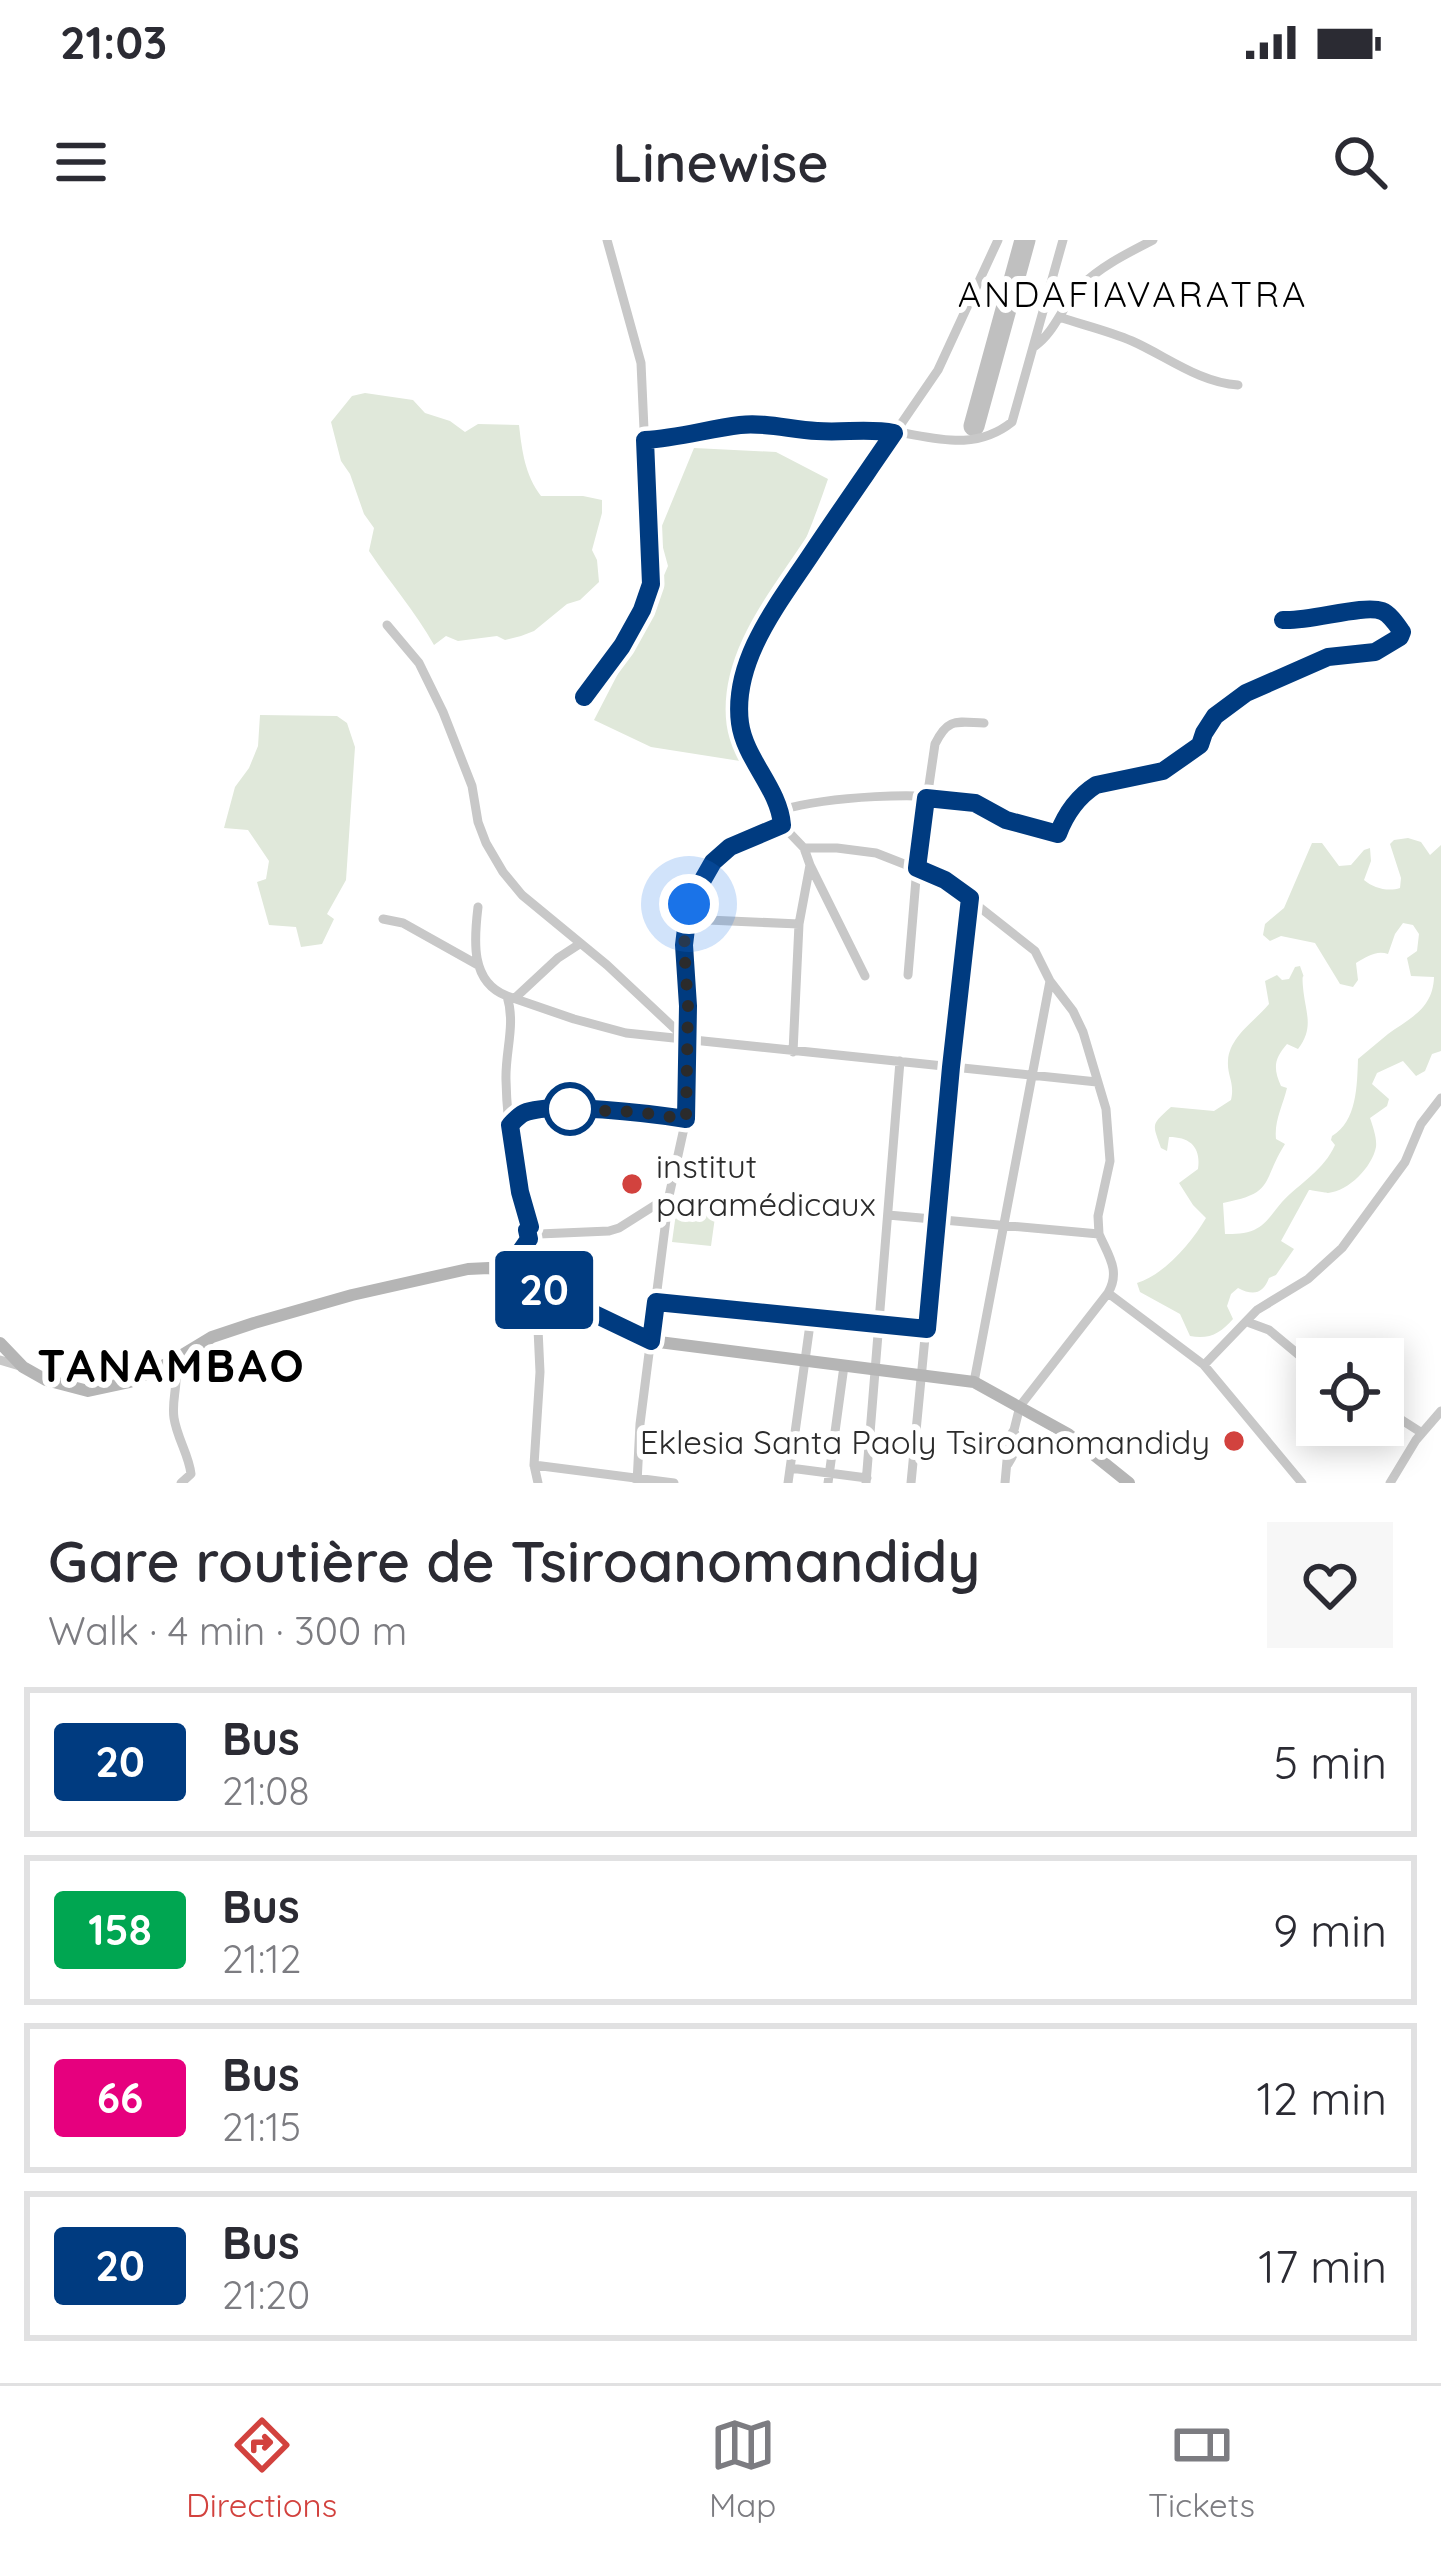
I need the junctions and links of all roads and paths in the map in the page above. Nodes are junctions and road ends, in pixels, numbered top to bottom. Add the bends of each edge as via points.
1 (607, 240) edge
2 (998, 240) edge
3 (1063, 240) edge
4 (1153, 240) edge
5 (1059, 317) junction
6 (1033, 348) junction
7 (1238, 385) dead end
8 (894, 433) junction
9 (645, 440) junction
10 (1283, 620) dead end
11 (387, 625) dead end
12 (584, 697) dead end
13 (984, 723) dead end
14 (926, 798) junction
15 (781, 810) junction
16 (782, 825) junction
17 (804, 848) junction
18 (810, 865) junction
19 (917, 868) junction
20 (970, 898) junction
21 (478, 908) dead end
22 (383, 919) dead end
23 (685, 919) junction
24 (799, 924) junction
25 (578, 944) junction
26 (478, 965) junction
27 (908, 975) dead end
28 (865, 976) dead end
29 (1051, 981) junction
30 (511, 997) junction
31 (688, 1041) junction
32 (793, 1052) junction
33 (900, 1061) junction
34 (951, 1067) junction
35 (1032, 1076) junction
36 (1097, 1082) junction
37 (1441, 1097) edge
38 (686, 1119) junction
39 (510, 1125) junction
40 (669, 1196) junction
41 (888, 1215) junction
42 (938, 1220) junction
43 (1004, 1225) junction
44 (533, 1234) junction
45 (1099, 1234) junction
46 (520, 1252) junction
47 (489, 1268) junction
48 (530, 1283) junction
49 (1108, 1293) junction
50 (656, 1302) junction
51 (811, 1317) junction
52 (1250, 1323) dead end
53 (879, 1324) junction
54 (927, 1329) junction
55 (651, 1341) junction
56 (0, 1343) edge
57 (1296, 1352) edge
58 (0, 1360) edge
59 (174, 1360) junction
60 (806, 1361) junction
61 (1204, 1365) junction
62 (23, 1366) junction
63 (844, 1366) junction
64 (875, 1370) junction
65 (922, 1376) junction
66 (974, 1382) junction
67 (1020, 1406) junction
68 (1441, 1411) edge
69 (1404, 1421) edge
70 (1422, 1433) junction
71 (534, 1465) junction
72 (790, 1468) junction
73 (829, 1478) edge
74 (636, 1480) edge
75 (866, 1480) edge
76 (181, 1483) edge
77 (538, 1483) edge
78 (674, 1483) edge
79 (788, 1483) edge
80 (911, 1483) edge
81 (1005, 1483) edge
82 (1129, 1483) edge
83 (1302, 1483) edge
84 (1390, 1483) edge

1 - 9 street via 641,363
2 - 8 street via 938,370
3 - 6 street
4 - 5 street via 1080,287
5 - 6 street
5 - 7 street
6 - 8 street via 1012,422 995,435 955,441
8 - 9 street via 764,424
8 - 15 street via 766,621 744,675 740,725
9 - 12 street via 651,584 622,646
10 - 14 street via 1378,610 1402,632 1375,652 1328,657 1246,693 1215,716 1200,745 1163,771 1087,791 1058,834 975,803
11 - 25 street via 419,663 443,712 486,843 522,896
13 - 14 street via 942,729
14 - 15 street
14 - 19 street
15 - 16 street
16 - 17 street
16 - 23 street via 713,862
17 - 18 street
17 - 19 street via 876,853
18 - 24 street
18 - 28 street
19 - 20 street
19 - 27 street
20 - 29 street via 1035,952
20 - 34 street
21 - 26 street
22 - 26 street
23 - 24 street
23 - 31 street
24 - 32 street
25 - 30 street
25 - 31 street
26 - 30 street via 494,992
29 - 35 street
29 - 36 street via 1083,1032
30 - 31 street via 609,1028
30 - 39 street
31 - 32 street
31 - 38 street
32 - 33 street
33 - 34 street
33 - 41 street
34 - 35 street
34 - 42 street
35 - 36 street
35 - 43 street
36 - 45 street via 1111,1161
37 - 61 street via 1406,1162 1342,1248 1257,1310
38 - 39 street via 541,1108
38 - 40 street
39 - 44 street
40 - 44 street via 620,1228
40 - 50 street
41 - 42 street
41 - 53 street
42 - 43 street
42 - 54 street
43 - 45 street
43 - 66 street
44 - 46 street
45 - 49 street via 1114,1268
46 - 47 street
46 - 48 street
47 - 48 main road
47 - 59 main road via 254,1323
48 - 55 main road
48 - 71 street via 540,1372
49 - 61 street
49 - 67 street
50 - 51 street
50 - 55 street
51 - 53 street
51 - 60 street
52 - 57 street
53 - 54 street
53 - 64 street
54 - 65 street
55 - 60 main road
55 - 74 street
56 - 62 main road
58 - 62 street
59 - 62 main road via 88,1391
59 - 76 street via 172,1414 191,1474
60 - 63 main road
60 - 72 street
61 - 83 street
63 - 64 main road
63 - 73 street
64 - 65 main road
64 - 75 street
65 - 66 main road
65 - 80 street
66 - 67 main road
67 - 81 street
67 - 82 main road
68 - 70 street
69 - 70 street
70 - 84 street
71 - 74 street
71 - 77 street
72 - 73 street
72 - 79 street
73 - 75 street
74 - 78 street

